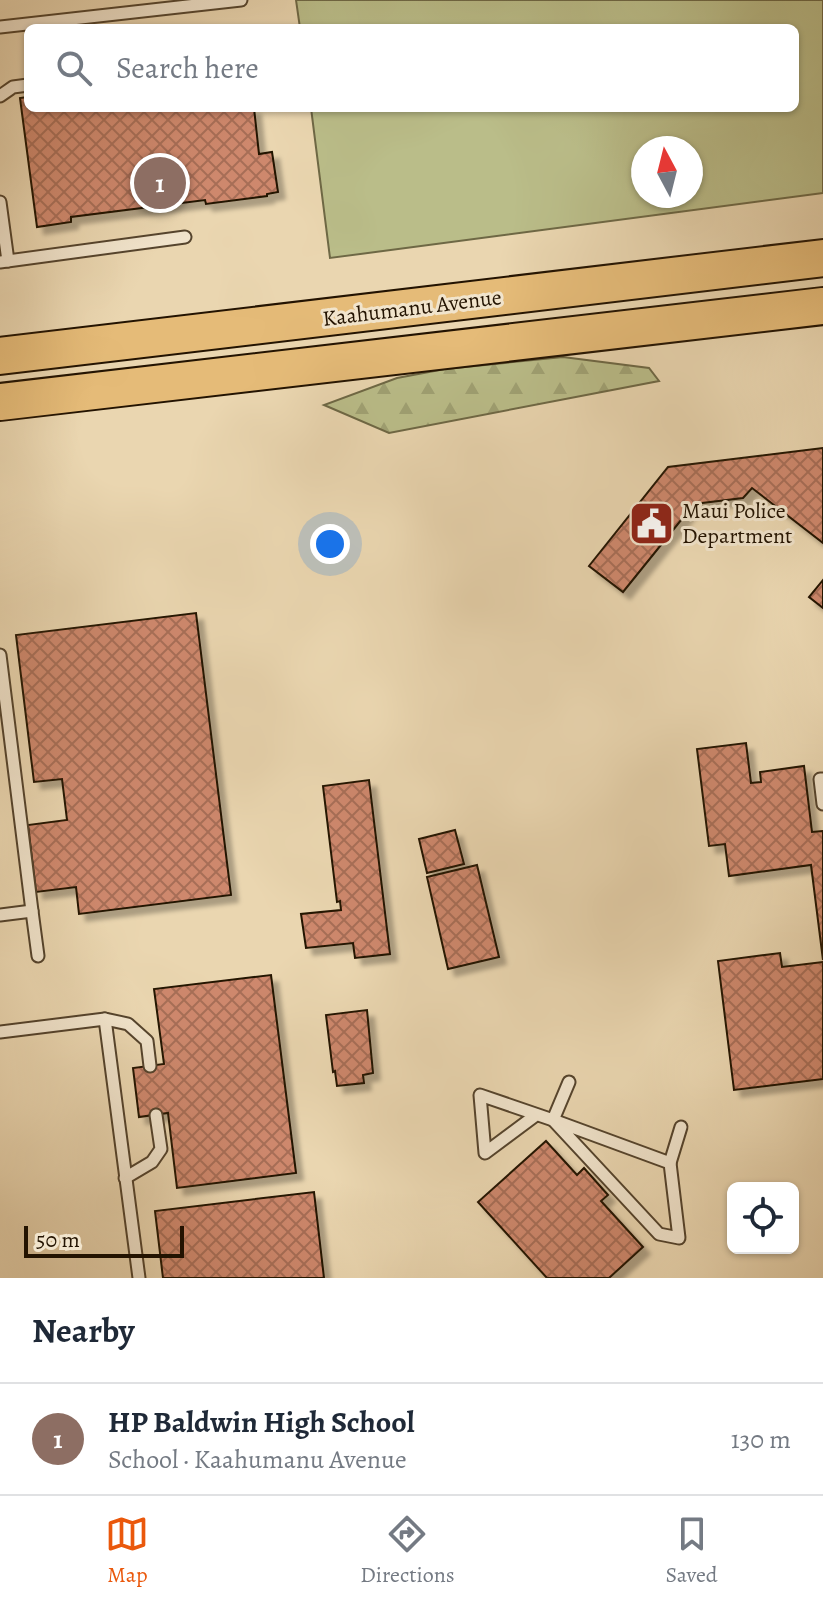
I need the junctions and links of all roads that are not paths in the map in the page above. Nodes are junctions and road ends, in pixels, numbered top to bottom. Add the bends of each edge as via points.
1 (241, 0) edge
2 (59, 24) edge
3 (24, 26) edge
4 (0, 27) edge
5 (24, 86) edge
6 (0, 96) edge
7 (0, 202) edge
8 (185, 237) dead end
9 (823, 258) edge
10 (4, 262) edge
11 (823, 306) edge
12 (0, 356) edge
13 (43, 397) junction
14 (0, 402) edge
15 (0, 411) edge
16 (0, 655) edge
17 (823, 779) edge
18 (823, 804) edge
19 (32, 911) junction
20 (0, 915) edge
21 (38, 956) dead end
22 (105, 1019) junction
23 (0, 1032) edge
24 (150, 1066) dead end
25 (569, 1082) dead end
26 (156, 1115) dead end
27 (536, 1115) junction
28 (553, 1120) junction
29 (681, 1127) dead end
30 (670, 1163) junction
31 (125, 1178) junction
32 (139, 1278) edge

1 - 2 lane
3 - 4 lane
5 - 6 lane
7 - 10 lane
8 - 10 lane
9 - 12 main road, Kaahumanu Avenue
11 - 13 main road, Kaahumanu Avenue
13 - 14 main road, Kaahumanu Avenue
13 - 15 main road
16 - 19 lane
17 - 18 lane
19 - 20 lane
19 - 21 lane
22 - 23 lane
22 - 24 lane via 128,1024 147,1041
22 - 31 lane
25 - 28 lane
26 - 31 lane via 161,1149 152,1162
27 - 27 lane via 480,1095 485,1153 511,1134
27 - 28 lane
28 - 30 lane
28 - 30 lane via 659,1234 679,1238
29 - 30 lane
31 - 32 lane

